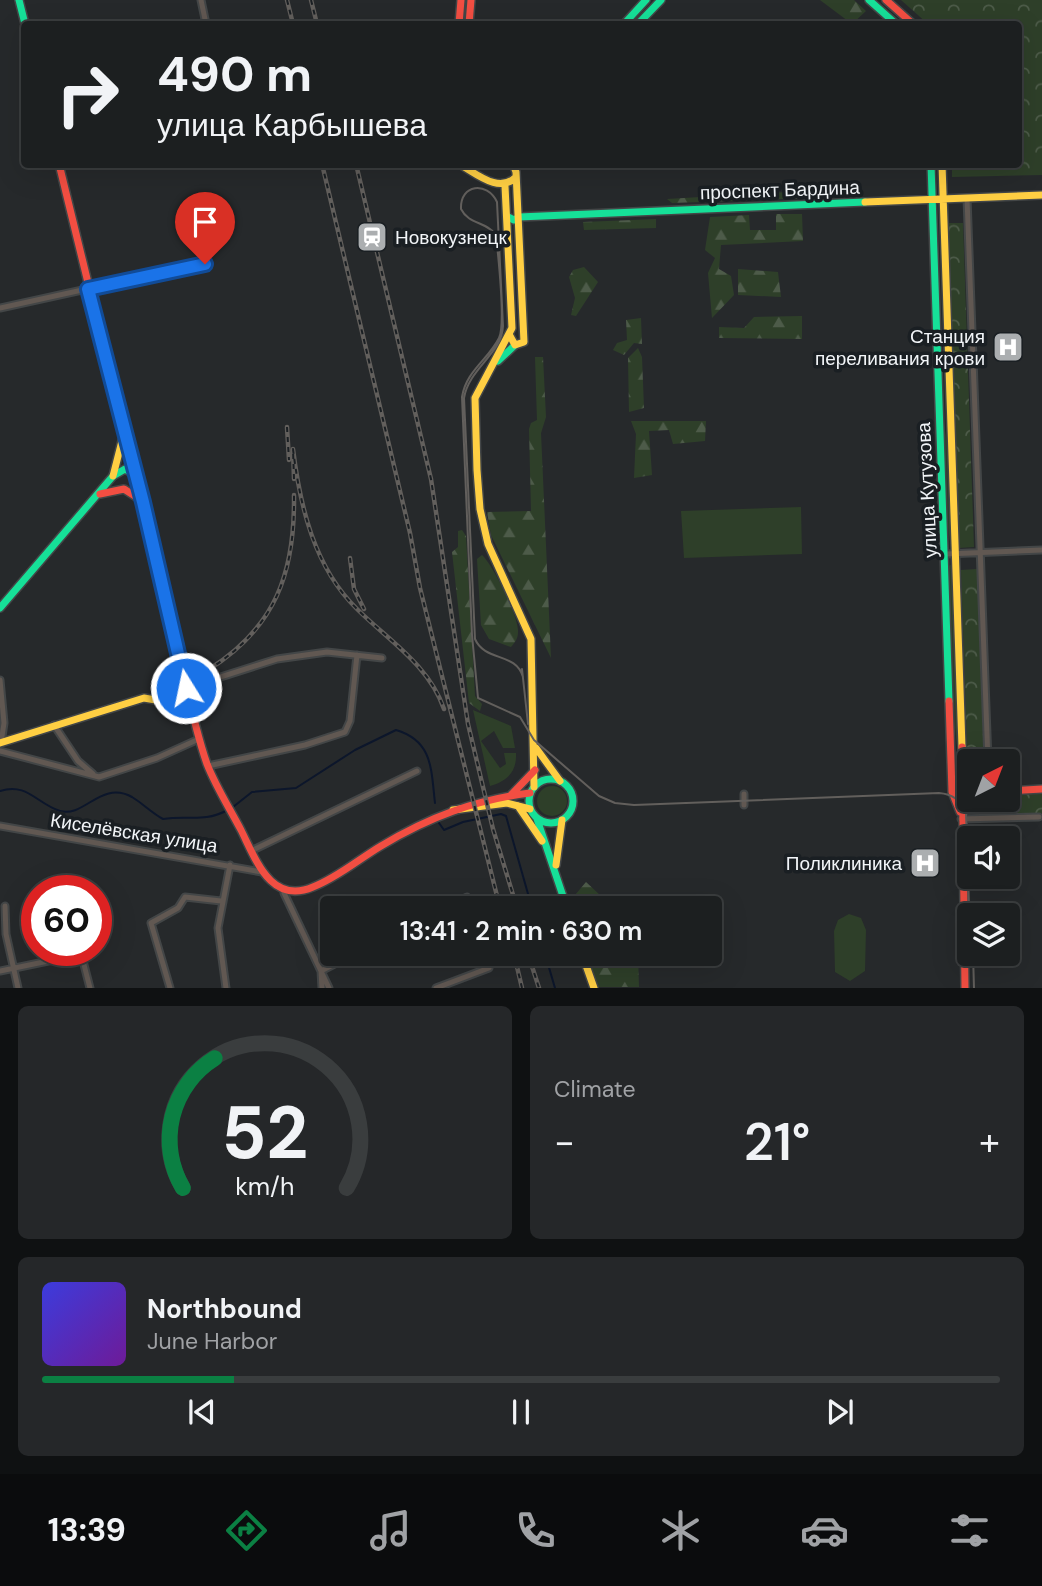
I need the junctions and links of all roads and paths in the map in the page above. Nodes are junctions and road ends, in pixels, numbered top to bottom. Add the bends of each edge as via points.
1 (19, 0) edge
2 (201, 0) edge
3 (461, 0) edge
4 (471, 0) edge
5 (646, 0) edge
6 (661, 0) edge
7 (869, 0) edge
8 (886, 0) edge
9 (24, 21) edge
10 (205, 21) edge
11 (459, 21) edge
12 (469, 21) edge
13 (627, 21) edge
14 (641, 21) edge
15 (893, 21) edge
16 (910, 21) edge
17 (60, 168) edge
18 (467, 168) edge
19 (515, 168) edge
20 (515, 168) edge
21 (931, 168) edge
22 (942, 168) edge
23 (505, 186) junction
24 (1042, 195) edge
25 (967, 198) junction
26 (943, 199) junction
27 (932, 200) junction
28 (508, 217) junction
29 (519, 217) junction
30 (205, 264) dead end
31 (88, 289) junction
32 (0, 308) edge
33 (510, 336) junction
34 (519, 345) junction
35 (485, 374) junction
36 (123, 433) junction
37 (135, 475) junction
38 (113, 476) junction
39 (99, 495) junction
40 (143, 502) junction
41 (1042, 550) edge
42 (981, 553) junction
43 (946, 554) junction
44 (957, 554) junction
45 (0, 608) edge
46 (357, 655) junction
47 (382, 658) dead end
48 (0, 680) edge
49 (186, 688) junction
50 (190, 706) junction
51 (54, 725) junction
52 (199, 739) junction
53 (0, 744) edge
54 (535, 745) junction
55 (988, 749) edge
56 (0, 751) edge
57 (208, 766) junction
58 (535, 770) junction
59 (416, 771) dead end
60 (99, 777) junction
61 (560, 781) junction
62 (1042, 789) edge
63 (532, 790) junction
64 (1020, 790) edge
65 (511, 794) junction
66 (744, 794) dead end
67 (516, 804) junction
68 (744, 805) dead end
69 (530, 808) junction
70 (450, 810) junction
71 (961, 816) junction
72 (1039, 817) dead end
73 (537, 819) junction
74 (562, 820) junction
75 (0, 826) edge
76 (251, 851) junction
77 (551, 860) junction
78 (230, 865) junction
79 (262, 872) junction
80 (557, 879) junction
81 (284, 893) junction
82 (563, 896) edge
83 (221, 901) junction
84 (5, 906) dead end
85 (22, 966) edge
86 (84, 966) edge
87 (331, 966) edge
88 (586, 966) edge
89 (13, 968) junction
90 (489, 968) dead end
91 (0, 971) edge
92 (321, 971) junction
93 (18, 988) edge
94 (90, 988) edge
95 (170, 988) edge
96 (226, 988) edge
97 (322, 988) edge
98 (329, 988) edge
99 (436, 988) edge
100 (594, 988) edge
101 (965, 988) edge

1 - 9 main road
2 - 10 street
3 - 11 main road
4 - 12 main road
5 - 13 main road
6 - 14 main road
7 - 15 main road
8 - 16 main road
17 - 31 main road
18 - 23 main road
19 - 23 main road via 512,182
20 - 29 main road
21 - 27 main road, улица Кутузова
22 - 26 main road, улица Кутузова
23 - 28 main road
24 - 25 main road, проспект Бардина
25 - 26 main road, проспект Бардина
25 - 42 street
26 - 27 main road, проспект Бардина
26 - 44 main road, улица Кутузова
27 - 29 main road, проспект Бардина
27 - 43 main road, улица Кутузова
28 - 29 main road, проспект Бардина
28 - 33 main road
29 - 34 main road
30 - 31 street
31 - 32 street
31 - 36 main road
33 - 34 main road
33 - 35 main road
34 - 35 main road
35 - 54 main road via 474,407 480,509 488,544 531,639
36 - 37 main road
36 - 38 main road
37 - 38 main road via 125,469
37 - 40 main road
38 - 39 main road
39 - 40 main road via 131,490
39 - 45 main road
40 - 49 main road
41 - 42 street
42 - 44 street
42 - 55 street
43 - 44 street
43 - 71 main road, улица Кутузова via 952,796
44 - 71 main road, улица Кутузова
46 - 47 street
46 - 49 street via 327,652 277,660
46 - 57 street via 351,721 345,732
48 - 53 street via 4,723
49 - 50 main road
50 - 51 main road via 144,698
50 - 52 main road
51 - 53 main road
51 - 60 street via 78,761
52 - 57 main road
52 - 60 street
54 - 58 main road
54 - 61 main road
56 - 60 street
57 - 76 main road
58 - 63 main road
58 - 65 main road
59 - 76 street
61 - 63 main road via 546,780
61 - 74 main road via 573,799
62 - 64 main road
63 - 65 main road
63 - 69 main road
65 - 70 main road
66 - 68 street
67 - 69 main road
67 - 70 main road
67 - 77 main road
69 - 73 main road
70 - 81 main road via 423,820 315,887
71 - 72 street
71 - 101 main road, улица Кутузова
73 - 74 main road via 549,823
73 - 77 main road
74 - 80 main road via 555,859
75 - 78 street, Киселёвская улица
76 - 79 main road
77 - 80 main road
78 - 79 street, Киселёвская улица
78 - 83 street
79 - 81 main road
80 - 82 main road
81 - 92 street
83 - 95 street via 190,895 178,908 151,923
83 - 96 street via 218,928
84 - 89 street
85 - 89 street
86 - 94 street
87 - 92 street
88 - 100 main road
89 - 91 street
89 - 93 street
90 - 99 street
92 - 97 street
92 - 98 street

